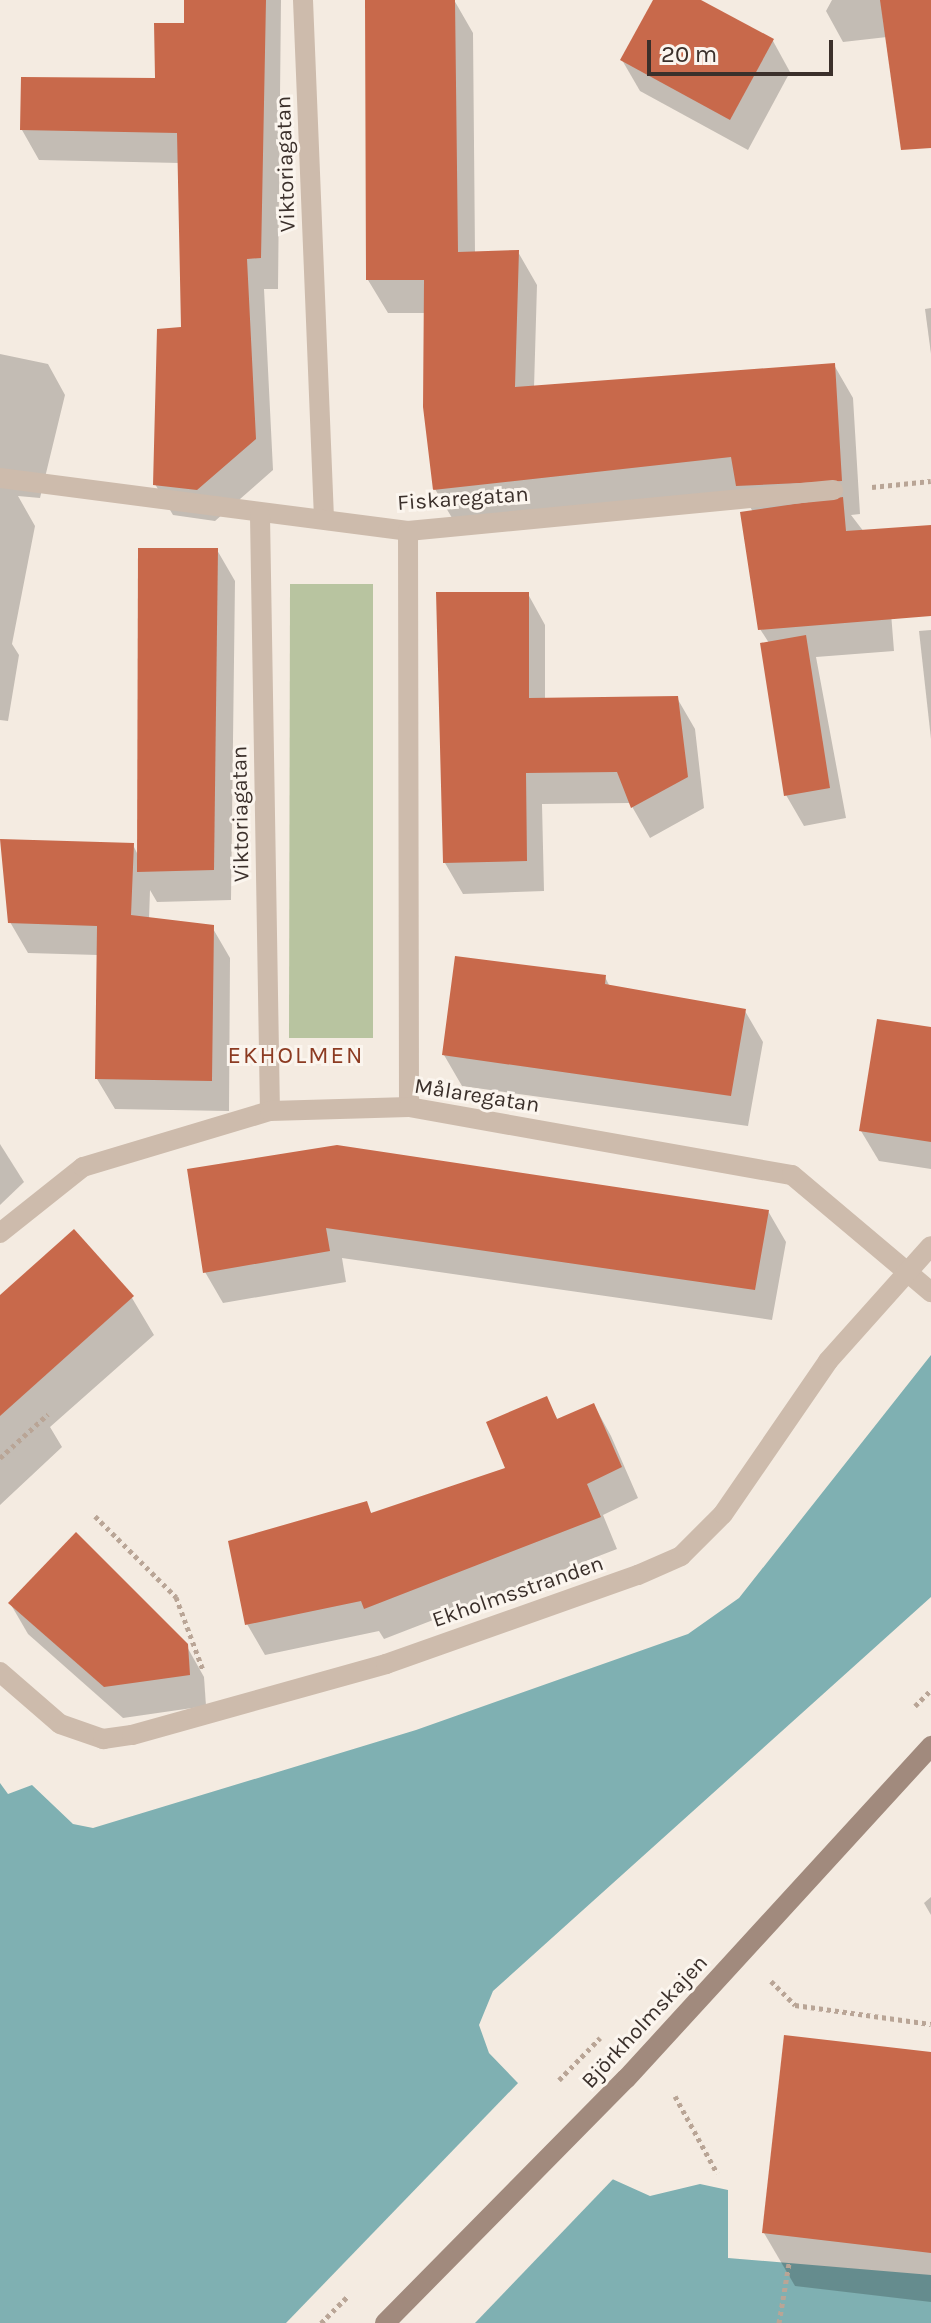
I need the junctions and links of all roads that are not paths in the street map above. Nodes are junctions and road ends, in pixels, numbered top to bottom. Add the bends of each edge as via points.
1 (303, 0) edge
2 (0, 478) edge
3 (833, 490) road end
4 (260, 516) junction
5 (324, 518) junction
6 (408, 531) junction
7 (409, 1107) junction
8 (270, 1111) junction
9 (0, 1233) edge
10 (931, 1246) edge
11 (904, 1269) junction
12 (931, 1292) edge
13 (0, 1672) edge
14 (931, 1746) edge
15 (385, 2323) edge

1 - 5 street, Viktoriagatan
2 - 4 street, Fiskaregatan
3 - 6 street, Fiskaregatan
4 - 5 street, Fiskaregatan
4 - 8 street, Viktoriagatan
5 - 6 street, Fiskaregatan
6 - 7 street
7 - 8 street, Målaregatan
7 - 11 street, Målaregatan via 792,1175
8 - 9 street, Målaregatan via 83,1167
10 - 11 street, Ekholmsstranden
11 - 12 street, Målaregatan
11 - 13 street, Ekholmsstranden via 828,1361 723,1514 681,1556 386,1664 218,1713 103,1739 60,1724
14 - 15 street, Björkholmskajen via 626,2079

